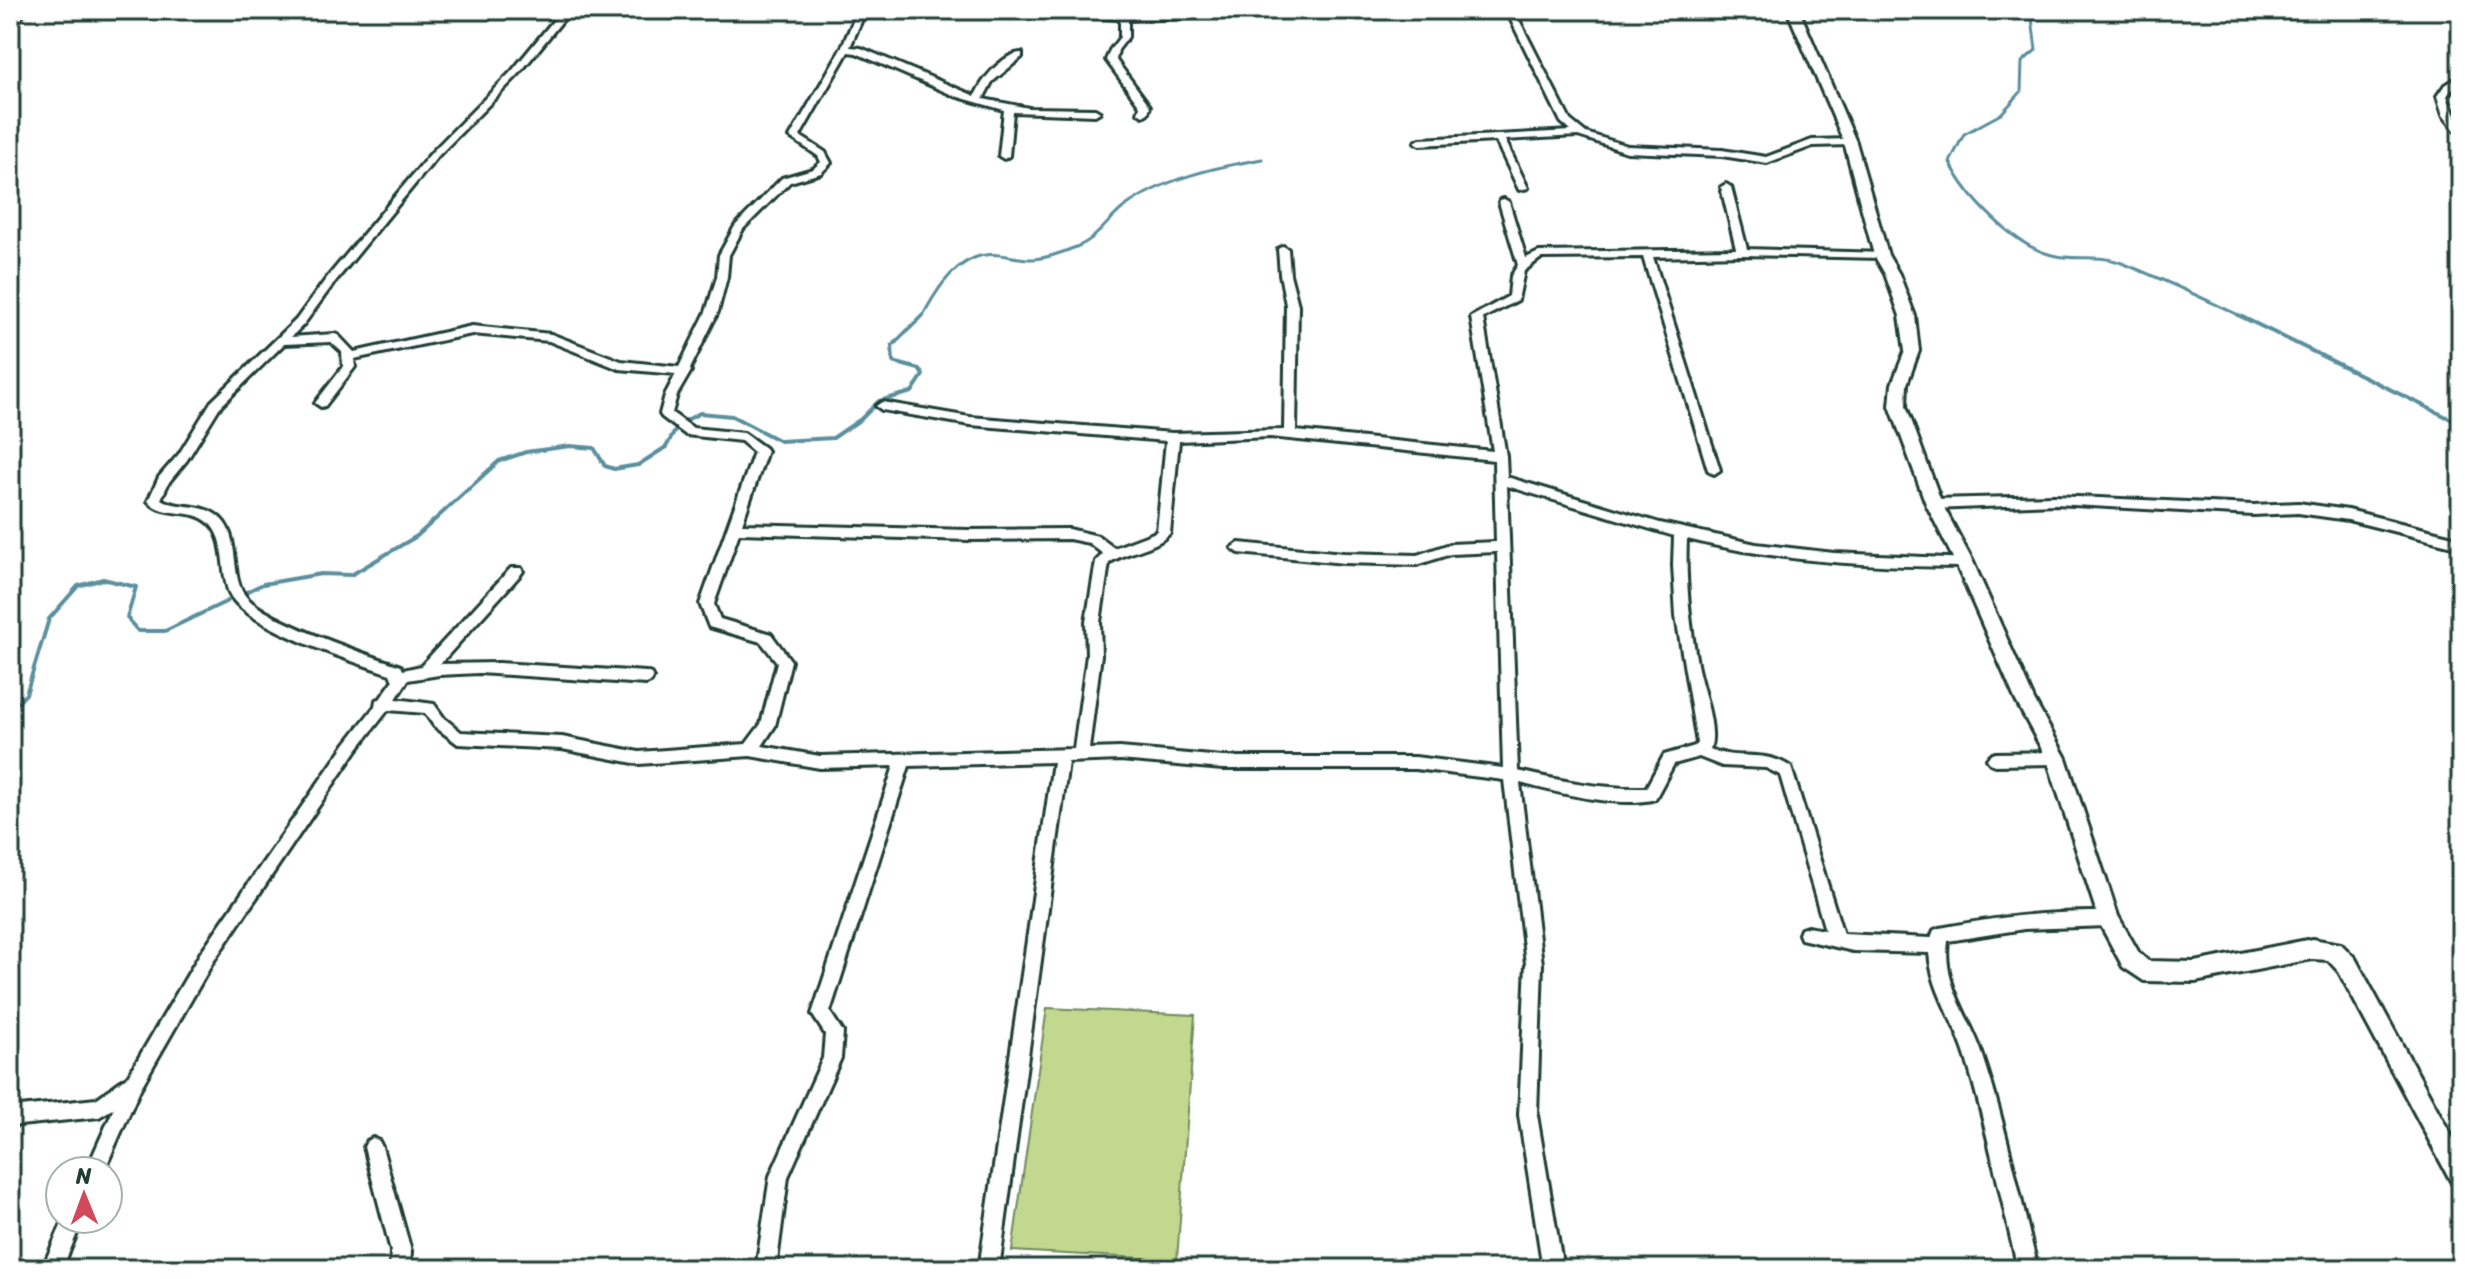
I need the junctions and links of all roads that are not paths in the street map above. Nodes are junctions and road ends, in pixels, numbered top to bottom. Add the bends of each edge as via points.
1 (25, 10) edge
2 (567, 10) edge
3 (862, 10) edge
4 (1080, 10) edge
5 (1510, 10) edge
6 (1793, 10) edge
7 (1219, 14) dead end
8 (1124, 16) junction
9 (10, 23) edge
10 (845, 49) junction
11 (1019, 55) dead end
12 (2461, 78) edge
13 (978, 100) junction
14 (1009, 107) junction
15 (1095, 112) dead end
16 (1143, 113) dead end
17 (2461, 132) edge
18 (1580, 133) junction
19 (1500, 139) junction
20 (1420, 142) dead end
21 (1850, 142) junction
22 (1004, 156) dead end
23 (1726, 187) dead end
24 (1523, 188) dead end
25 (1504, 202) dead end
26 (1283, 249) dead end
27 (1742, 252) junction
28 (1647, 253) junction
29 (1881, 255) junction
30 (1522, 263) junction
31 (282, 341) junction
32 (348, 357) junction
33 (685, 371) junction
34 (321, 403) dead end
35 (882, 406) dead end
36 (1290, 434) junction
37 (1173, 437) junction
38 (1500, 456) junction
39 (1714, 470) dead end
40 (1502, 480) junction
41 (1934, 504) junction
42 (736, 528) junction
43 (1681, 531) junction
44 (2461, 543) edge
45 (1503, 547) junction
46 (1239, 548) dead end
47 (1112, 554) junction
48 (1964, 562) junction
49 (516, 571) dead end
50 (427, 668) junction
51 (399, 677) junction
52 (646, 678) dead end
53 (381, 704) junction
54 (750, 750) junction
55 (1700, 751) junction
56 (1061, 756) junction
57 (1081, 756) junction
58 (2056, 758) junction
59 (1995, 759) dead end
60 (903, 762) junction
61 (1511, 775) junction
62 (2108, 919) junction
63 (1807, 934) dead end
64 (1836, 938) junction
65 (1937, 946) junction
66 (134, 1083) junction
67 (10, 1117) edge
68 (373, 1147) dead end
69 (102, 1155) edge
70 (2461, 1177) edge
71 (67, 1235) edge
72 (52, 1269) edge
73 (400, 1269) edge
74 (766, 1269) edge
75 (989, 1269) edge
76 (1553, 1269) edge
77 (2028, 1269) edge

1 - 9 street
2 - 31 street via 515,73 435,154
3 - 10 street
4 - 8 street
5 - 18 street via 1566,122
6 - 21 street
7 - 8 street
8 - 16 street via 1124,37 1111,60 1145,106
10 - 13 street
10 - 33 street via 795,137 822,154 826,163 786,180 739,228 724,255 712,312
11 - 13 street via 1003,66
12 - 17 street via 2442,96
13 - 14 street
14 - 15 street
14 - 22 street
18 - 19 street
18 - 21 street via 1627,149 1767,160 1812,143
19 - 20 street
19 - 24 street
21 - 29 street
23 - 27 street
25 - 30 street
26 - 36 street via 1292,305
27 - 28 street
27 - 29 street
28 - 30 street via 1539,255
28 - 39 street
29 - 41 street via 1911,333 1912,351 1896,390 1898,406
30 - 38 street via 1514,298 1477,317
31 - 32 street via 334,338
31 - 51 street via 215,405 154,501 163,509 206,513 218,524 232,561 237,597 253,611 396,670
32 - 33 street via 472,330 551,338 619,365
32 - 34 street via 349,367
33 - 42 street via 666,414 690,432 744,437 761,451
35 - 37 street via 970,421
36 - 37 street
36 - 38 street
37 - 47 street via 1163,533
38 - 40 street
40 - 43 street
40 - 45 street
41 - 44 street via 2055,500 2298,508
41 - 48 street
42 - 47 street via 1069,534 1093,539
42 - 54 street via 707,604 714,623 766,638 784,661 768,726
43 - 48 street via 1757,549 1865,560
43 - 55 street via 1679,580 1691,669 1704,716 1705,745
45 - 46 street via 1450,549 1417,560
45 - 61 street
47 - 57 street via 1103,561 1093,622
48 - 58 street
49 - 50 street
50 - 51 street
50 - 52 street via 604,672
51 - 53 street via 401,682
53 - 54 street via 429,708 458,738 562,743 639,758
53 - 66 street via 207,957
54 - 60 street via 820,762
55 - 61 street via 1669,759 1650,794 1618,795
55 - 64 street via 1714,761 1776,762 1786,771
56 - 57 street
56 - 60 street
56 - 75 street
57 - 61 street via 1223,763 1415,763
58 - 59 street
58 - 62 street
60 - 74 street via 821,1014 834,1032 832,1058 779,1176
61 - 76 street via 1534,964 1528,1115
62 - 65 street via 1988,925 1940,935
62 - 70 street via 2131,960 2144,971 2195,972 2312,949 2333,951 2368,1002
63 - 64 street
64 - 65 street
65 - 77 street via 1942,989 1973,1051
66 - 67 street via 99,1108
66 - 69 street
68 - 73 street via 401,1251
71 - 72 street

